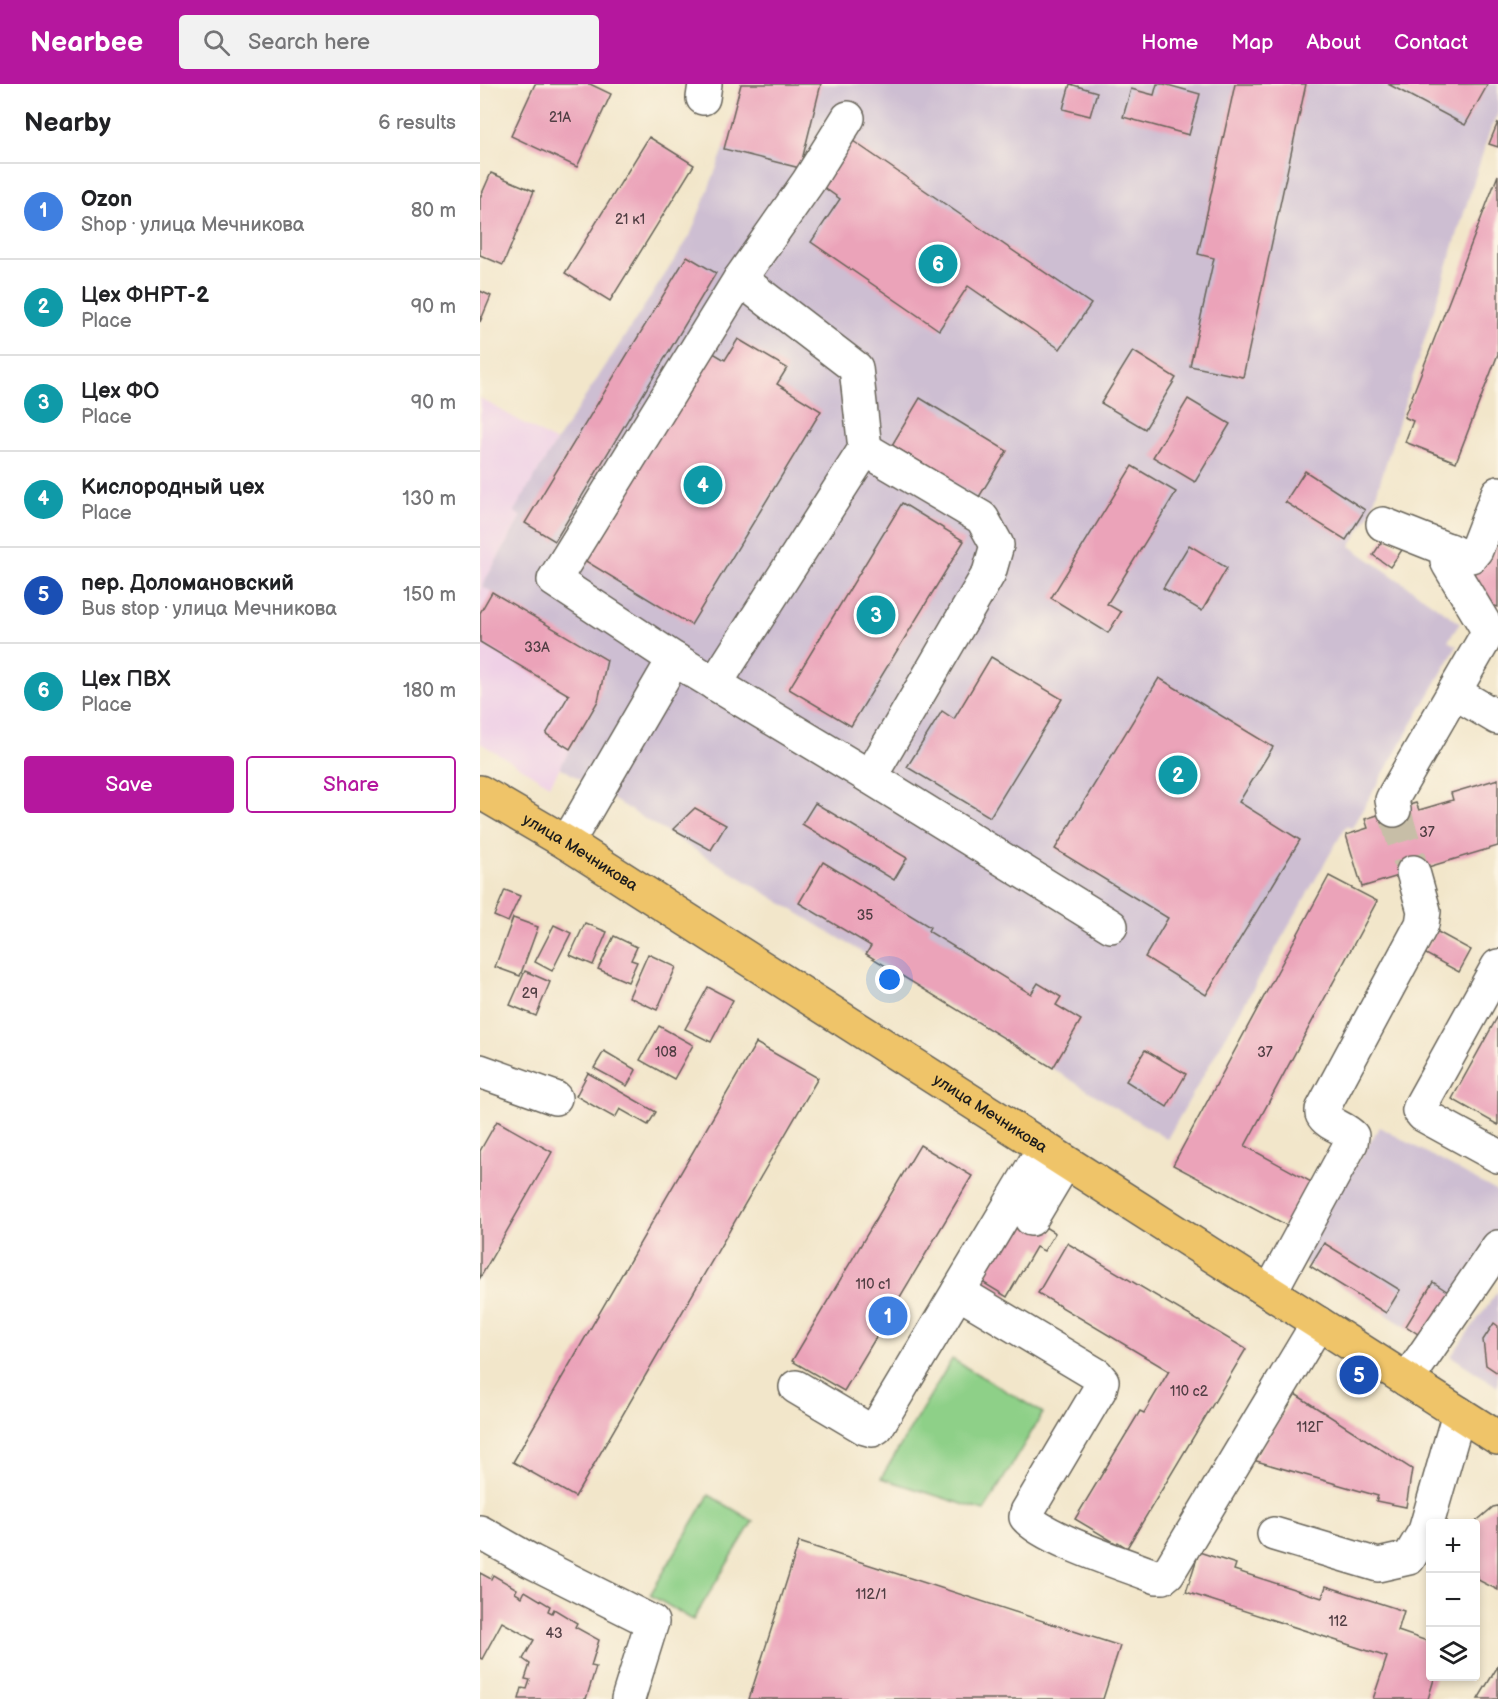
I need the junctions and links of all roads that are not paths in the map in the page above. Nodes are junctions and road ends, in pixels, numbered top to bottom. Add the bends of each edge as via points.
1 (848, 118) dead end
2 (740, 279) junction
3 (865, 449) junction
4 (1498, 493) edge
5 (1383, 524) dead end
6 (1470, 549) junction
7 (674, 659) junction
8 (715, 684) junction
9 (1454, 692) junction
10 (1498, 718) edge
11 (870, 777) junction
12 (480, 792) edge
13 (1394, 810) tunnel mouth
14 (567, 843) junction
15 (1413, 872) tunnel mouth
16 (1111, 926) dead end
17 (1498, 966) edge
18 (480, 1071) edge
19 (555, 1098) dead end
20 (1055, 1154) junction
21 (1498, 1156) edge
22 (1031, 1219) dead end
23 (1498, 1248) edge
24 (958, 1292) junction
25 (1270, 1292) junction
26 (1318, 1323) junction
27 (1407, 1380) junction
28 (796, 1387) dead end
29 (1460, 1413) junction
30 (1498, 1438) edge
31 (480, 1532) edge
32 (1274, 1534) dead end
33 (628, 1699) edge

1 - 2 street
2 - 3 street via 856,368
2 - 7 street via 554,580
3 - 8 street
3 - 11 street via 982,518 997,545 989,573
4 - 6 street
5 - 6 street
6 - 9 street via 1447,561 1487,632
7 - 8 street
7 - 14 street
8 - 11 street
9 - 10 street
9 - 13 street via 1395,794
11 - 16 street
12 - 14 main road, улица Мечникова
14 - 20 main road, улица Мечникова
15 - 25 street via 1424,911 1422,924 1322,1110 1324,1119 1352,1136 1351,1143
17 - 21 street via 1419,1110
18 - 19 street
20 - 22 street
20 - 24 street
20 - 25 main road, улица Мечникова
23 - 27 street
24 - 26 street via 1102,1381 1027,1512 1029,1522 1057,1538 1157,1577 1168,1573
24 - 28 street via 872,1430
25 - 26 main road, улица Мечникова
26 - 27 main road, улица Мечникова
27 - 29 main road, улица Мечникова
29 - 30 main road, улица Мечникова
29 - 32 street via 1425,1531 1409,1558 1378,1565
31 - 33 street via 652,1622

